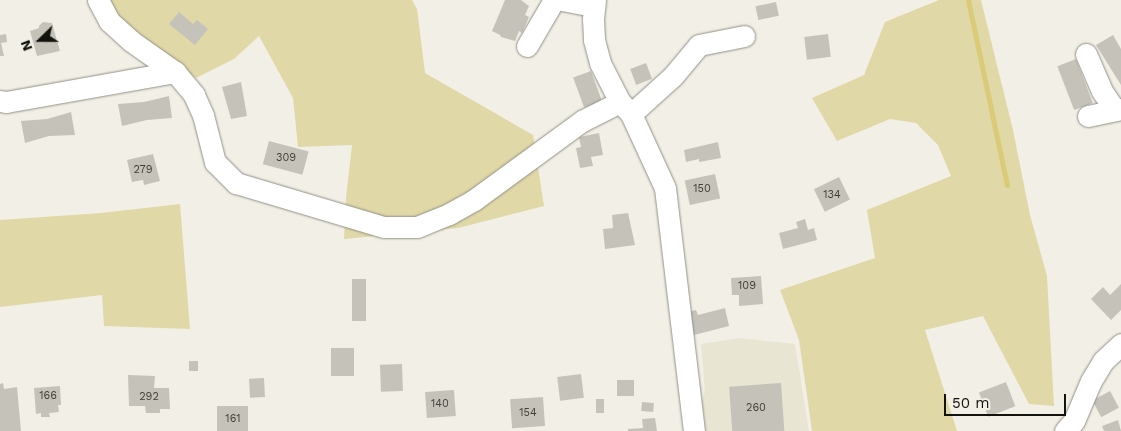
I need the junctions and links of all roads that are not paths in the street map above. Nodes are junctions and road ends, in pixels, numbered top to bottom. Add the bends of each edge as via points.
1 (98, 0) edge
2 (554, 0) edge
3 (562, 0) edge
4 (595, 3) edge
5 (744, 36) dead end
6 (527, 46) dead end
7 (1086, 54) dead end
8 (175, 72) junction
9 (0, 101) edge
10 (626, 108) junction
11 (1118, 110) edge
12 (1088, 116) dead end
13 (1121, 344) edge
14 (694, 431) edge
15 (1065, 431) edge

1 - 8 street via 109,21
2 - 6 street
3 - 4 street
4 - 10 street via 594,40 600,63
5 - 10 street via 699,45 673,76
7 - 11 street via 1102,91
8 - 9 street
8 - 10 street via 194,95 204,115 216,162 236,183 384,227 417,227 449,214 474,200 582,121
10 - 14 street via 665,188
11 - 12 street
13 - 15 street via 1103,362 1074,420

